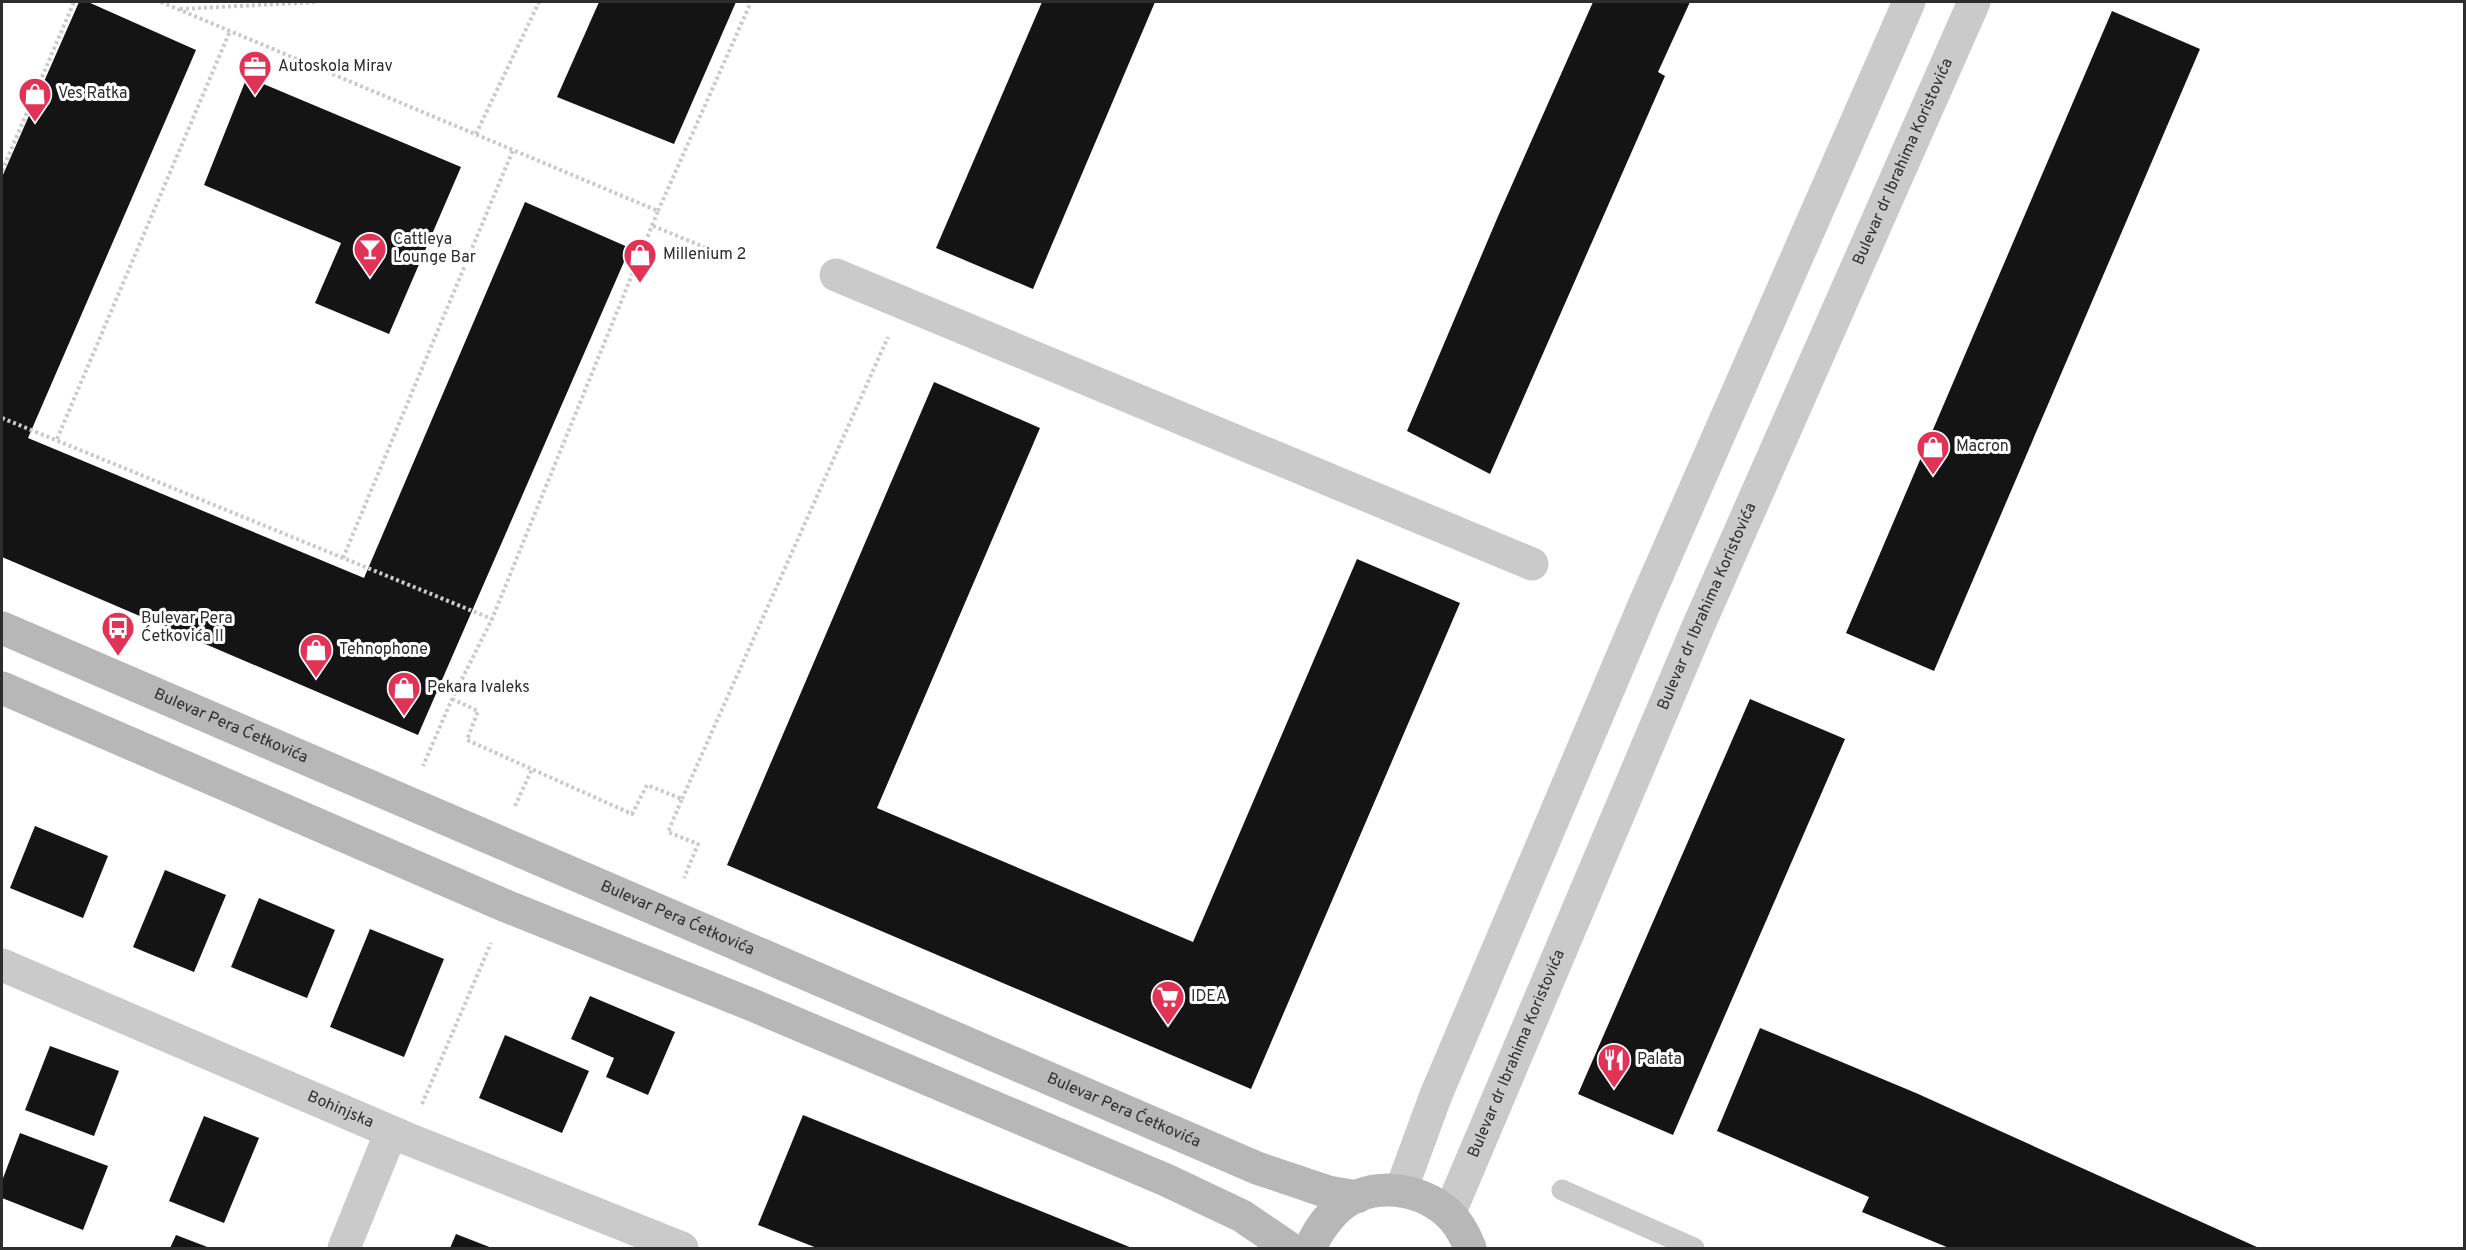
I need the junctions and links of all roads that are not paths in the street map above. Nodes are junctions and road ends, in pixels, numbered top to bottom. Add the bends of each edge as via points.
1 (1909, 2) edge
2 (1974, 2) edge
3 (836, 275) dead end
4 (1532, 564) dead end
5 (2, 628) edge
6 (2, 688) edge
7 (4, 974) edge
8 (399, 1136) junction
9 (1401, 1190) junction
10 (1562, 1190) dead end
11 (1357, 1197) junction
12 (1449, 1214) junction
13 (1275, 1244) edge
14 (344, 1248) edge
15 (681, 1248) edge
16 (1311, 1248) edge
17 (1470, 1248) edge
18 (1694, 1248) edge

1 - 9 street via 1645,603 1441,1084
2 - 12 street, Bulevar dr Ibrahima Koristovića via 1697,629
3 - 4 street
5 - 11 main road, Bulevar Pera Ćetkovića via 1257,1168 1328,1192
6 - 13 main road via 506,906 750,1004 1166,1180 1242,1216
7 - 8 street, Bohinjska
8 - 14 street
8 - 15 street, Bohinjska
9 - 11 main road
9 - 12 main road via 1427,1198
10 - 18 lane
11 - 16 main road via 1324,1223
12 - 17 main road

